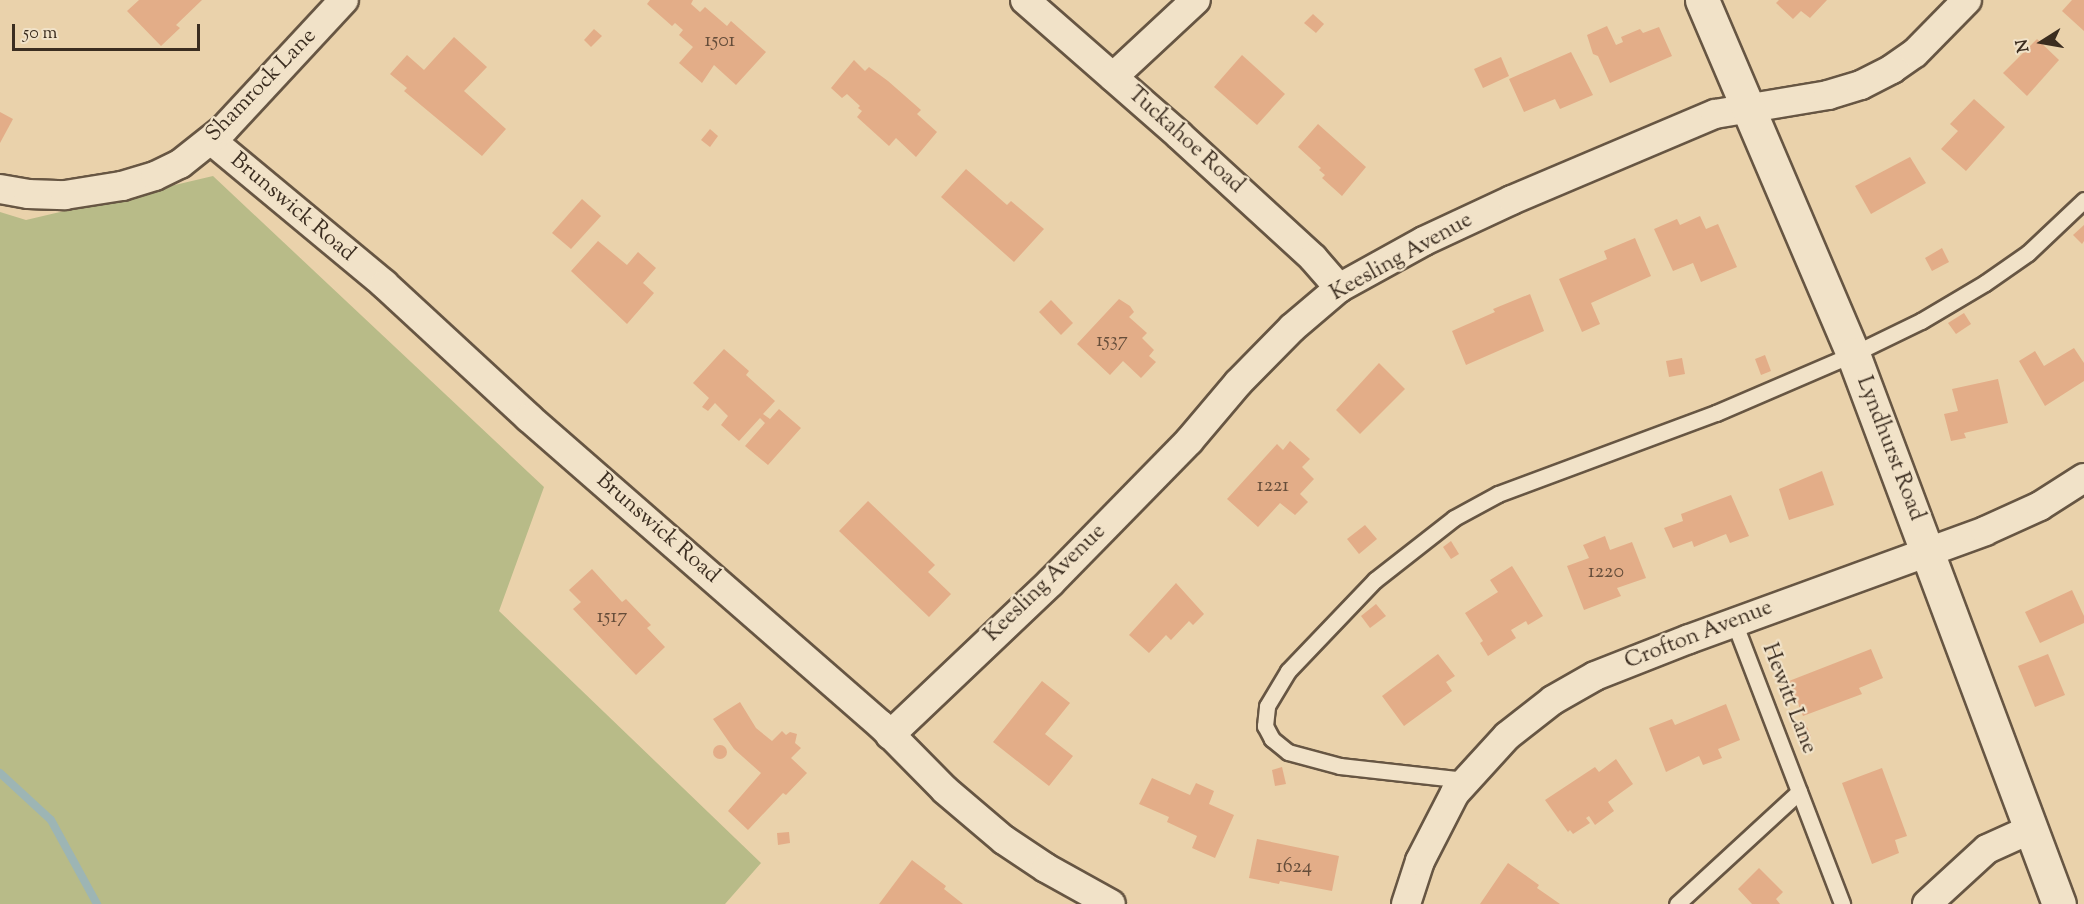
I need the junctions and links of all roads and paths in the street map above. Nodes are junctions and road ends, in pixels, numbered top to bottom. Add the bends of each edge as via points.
1 (344, 0) edge
2 (1026, 0) edge
3 (1196, 0) edge
4 (1702, 0) edge
5 (1967, 0) edge
6 (1113, 76) junction
7 (1750, 110) junction
8 (212, 141) junction
9 (0, 189) edge
10 (2084, 200) edge
11 (1339, 288) junction
12 (1853, 354) junction
13 (2084, 478) edge
14 (1928, 552) junction
15 (1734, 622) junction
16 (890, 735) junction
17 (1466, 780) junction
18 (1799, 792) junction
19 (2031, 829) junction
20 (1111, 904) edge
21 (1406, 904) edge
22 (1677, 904) edge
23 (1842, 904) edge
24 (1927, 904) edge
25 (2059, 904) edge

1 - 8 street, Shamrock Lane
2 - 6 street, Tuckahoe Road
3 - 6 street
4 - 7 main road, Lyndhurst Road
5 - 7 street, Keesling Avenue via 1915,53 1862,85
6 - 11 street, Tuckahoe Road via 1313,258
7 - 11 street, Keesling Avenue via 1715,114 1632,147 1424,241
7 - 12 main road, Lyndhurst Road
8 - 9 street, Shamrock Lane via 180,164 122,186 65,195
8 - 16 street, Brunswick Road via 384,284 529,418
10 - 12 lane via 2028,253 1985,283 1921,321
11 - 16 street, Keesling Avenue via 1292,328 1238,383 1189,441 1051,582
12 - 14 main road, Lyndhurst Road
12 - 17 lane via 1716,412 1498,494 1454,518 1375,580 1288,671 1268,706 1265,726 1272,739 1288,752 1340,766
13 - 14 street, Crofton Avenue via 2040,506
14 - 15 street, Crofton Avenue
14 - 19 main road, Lyndhurst Road
15 - 17 street, Crofton Avenue via 1595,676 1553,700 1507,736
15 - 18 lane, Hewitt Lane
16 - 20 street, Brunswick Road via 945,790 1004,840
17 - 21 street, Crofton Avenue via 1436,826
18 - 22 lane
18 - 23 lane, Hewitt Lane
19 - 24 street via 1987,849
19 - 25 main road, Lyndhurst Road

